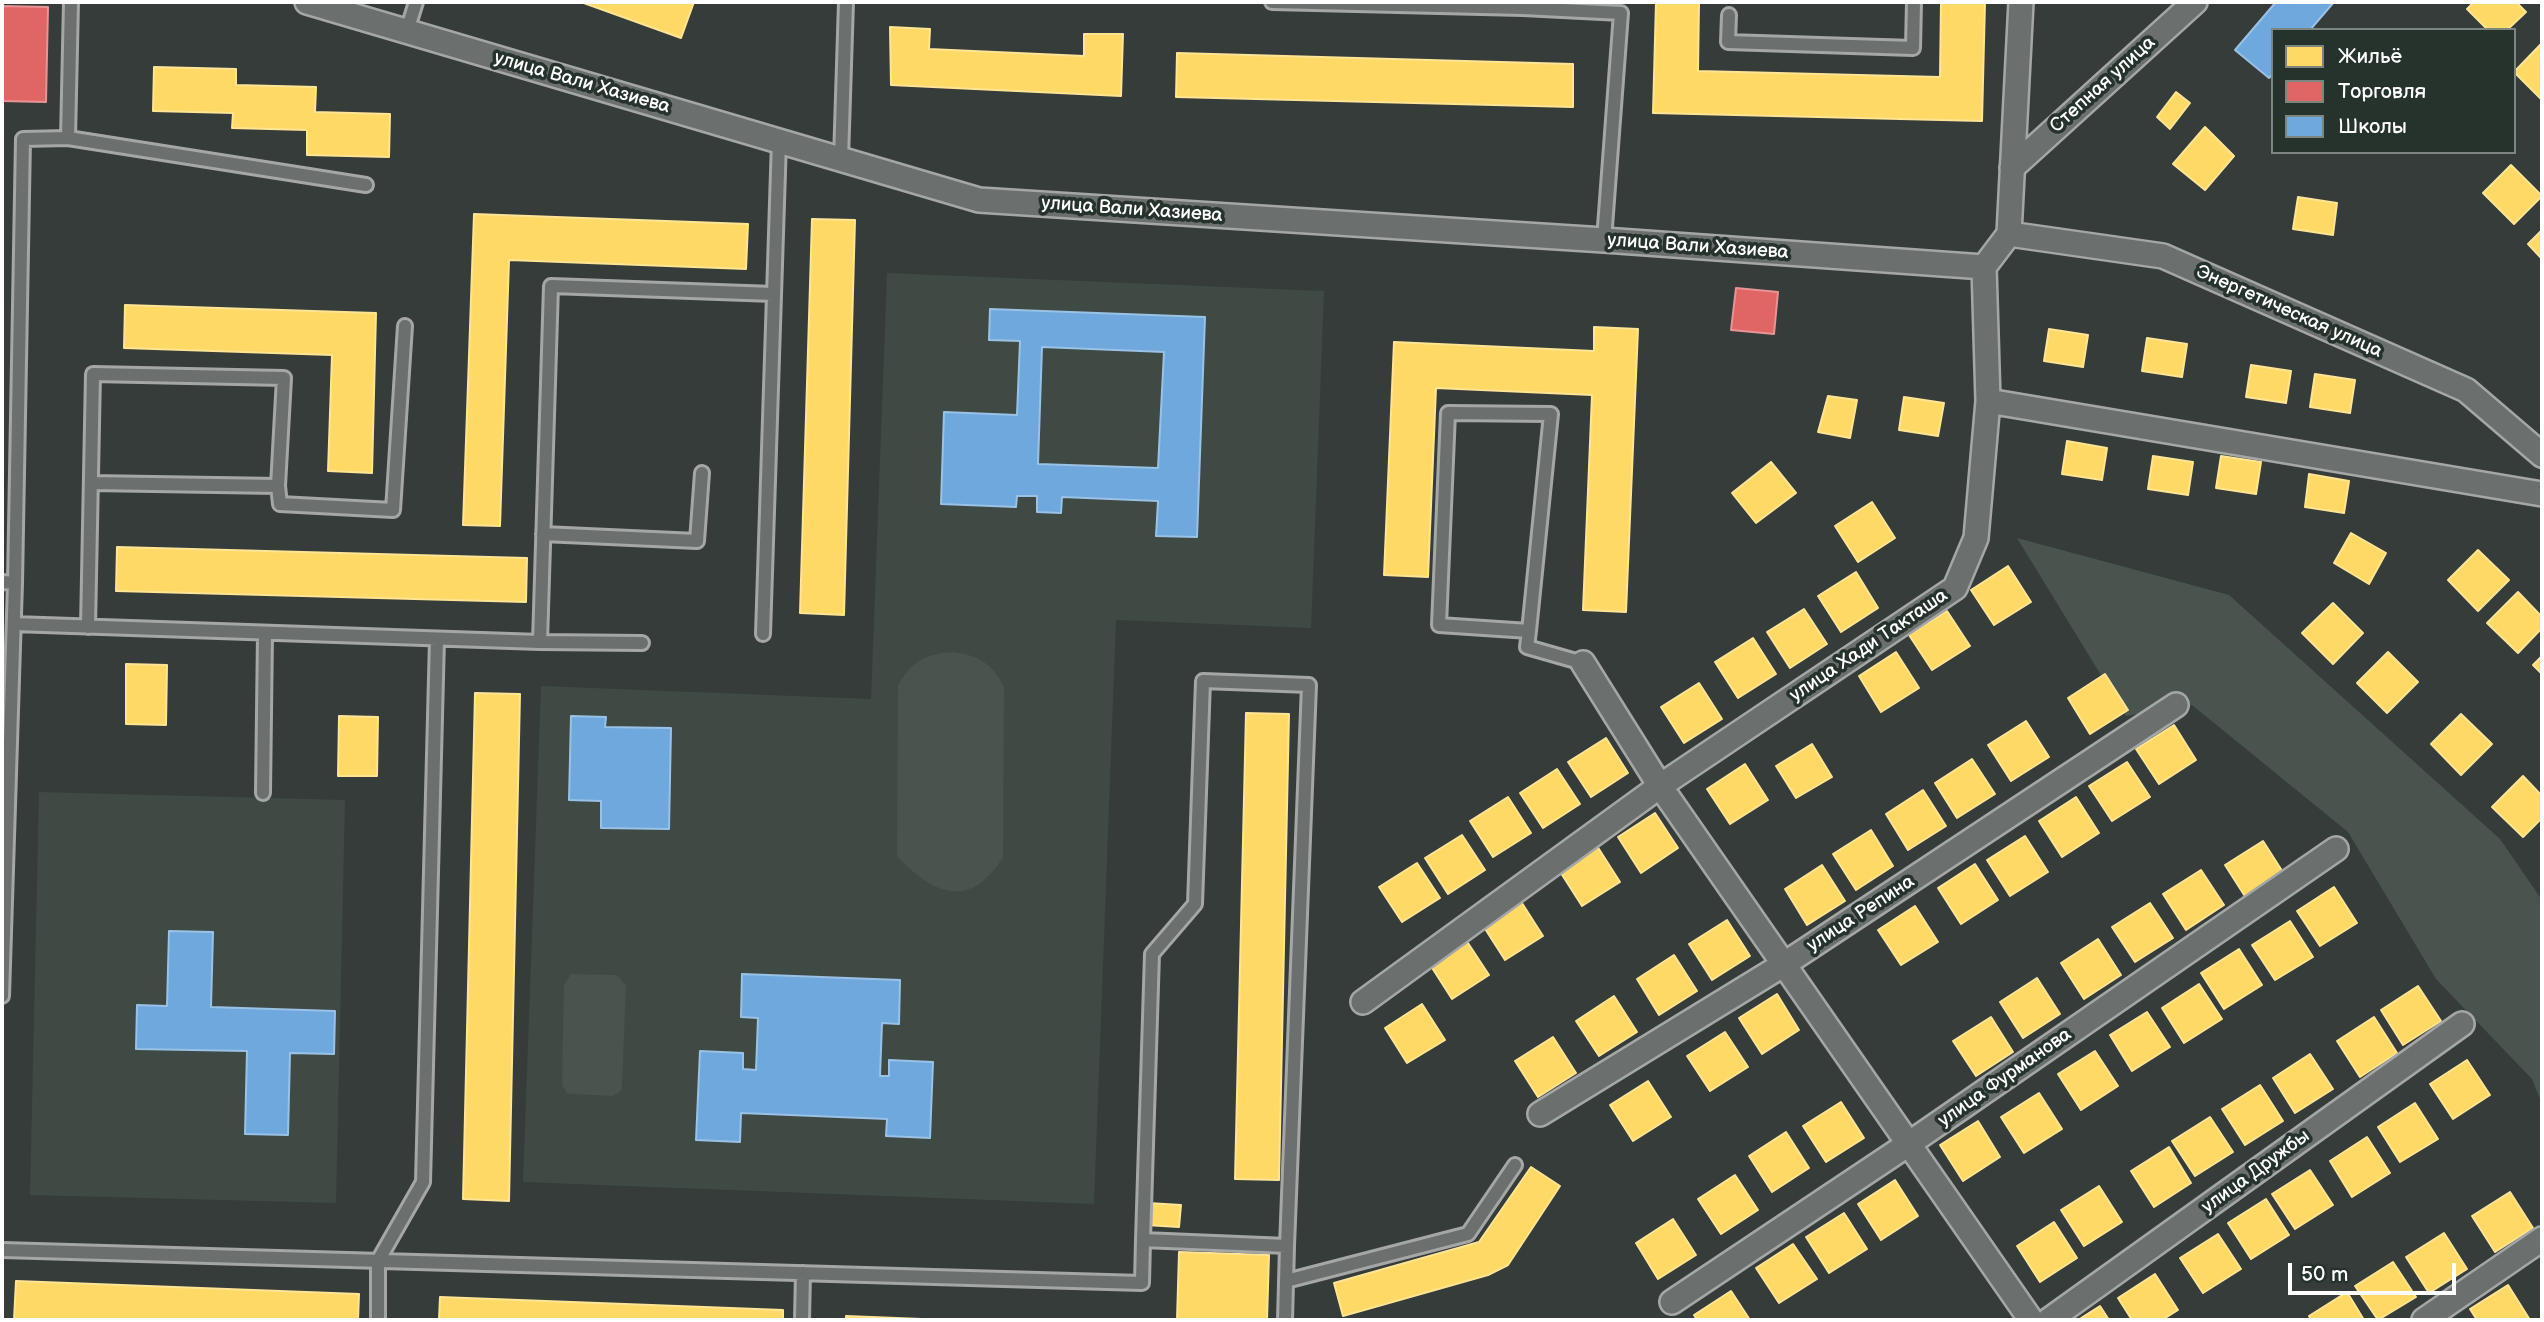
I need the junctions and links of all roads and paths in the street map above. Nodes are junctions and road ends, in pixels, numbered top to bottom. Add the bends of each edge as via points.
1 (71, 2) edge
2 (307, 2) edge
3 (416, 2) edge
4 (846, 2) edge
5 (1272, 2) edge
6 (1914, 2) edge
7 (2021, 2) edge
8 (2195, 2) edge
9 (1523, 5) edge
10 (1729, 15) dead end
11 (407, 31) junction
12 (68, 138) junction
13 (779, 141) junction
14 (841, 159) junction
15 (2012, 168) junction
16 (366, 185) dead end
17 (2009, 234) junction
18 (1604, 240) junction
19 (1984, 268) junction
20 (774, 294) junction
21 (405, 326) dead end
22 (1989, 401) junction
23 (2542, 455) edge
24 (702, 473) dead end
25 (91, 483) junction
26 (278, 486) junction
27 (2542, 494) edge
28 (543, 534) junction
29 (8, 582) edge
30 (14, 624) junction
31 (88, 627) junction
32 (1529, 631) junction
33 (265, 633) junction
34 (763, 634) dead end
35 (438, 639) junction
36 (540, 642) junction
37 (642, 643) dead end
38 (1583, 663) joint
39 (2176, 705) dead end
40 (1660, 786) junction
41 (263, 793) dead end
42 (2336, 849) dead end
43 (1786, 963) junction
44 (2, 996) edge
45 (1363, 1002) dead end
46 (2462, 1024) dead end
47 (1540, 1114) dead end
48 (1910, 1143) junction
49 (1515, 1166) dead end
50 (2542, 1239) edge
51 (1143, 1240) junction
52 (1287, 1246) junction
53 (2, 1250) edge
54 (378, 1261) junction
55 (803, 1273) junction
56 (1286, 1281) junction
57 (1672, 1302) dead end
58 (378, 1320) edge
59 (802, 1320) edge
60 (1285, 1320) edge
61 (2031, 1320) edge
62 (2049, 1320) edge
63 (2424, 1320) edge

1 - 12 lane
2 - 11 street, улица Вали Хазиева
3 - 11 lane
4 - 14 lane
5 - 9 lane
6 - 10 lane via 1913,48 1728,42
7 - 15 street
8 - 15 street, Степная улица
9 - 18 lane via 1621,13
11 - 13 street, улица Вали Хазиева
12 - 16 lane
12 - 29 lane via 23,139
13 - 14 street, улица Вали Хазиева
13 - 20 lane
14 - 18 street, улица Вали Хазиева via 979,200
15 - 17 street
17 - 19 street
17 - 23 street, Энергетическая улица via 2163,256 2466,390
18 - 19 street, улица Вали Хазиева
19 - 22 street, улица Хади Такташа
20 - 28 lane via 551,286
20 - 34 lane
21 - 26 lane via 393,510 279,503
22 - 27 street
22 - 40 street, улица Хади Такташа via 1976,538 1955,588
24 - 28 lane via 697,541
25 - 26 lane
25 - 26 lane via 93,374 284,378
25 - 31 lane
28 - 36 lane
29 - 30 lane
30 - 31 lane
30 - 44 lane
31 - 33 lane
32 - 32 lane via 1551,414 1448,413 1439,625
32 - 38 lane via 1527,647
33 - 35 lane
33 - 41 lane
35 - 36 lane
35 - 54 lane via 423,1182
36 - 37 lane
38 - 40 street
39 - 43 street, улица Репина
40 - 43 street
40 - 45 street, улица Хади Такташа
42 - 48 street, улица Фурманова
43 - 47 street, улица Репина
43 - 48 street
46 - 62 street, улица Дружбы
48 - 57 street, улица Фурманова
48 - 61 street
49 - 56 lane via 1468,1234
50 - 63 street
51 - 52 lane
51 - 52 lane via 1152,954 1195,904 1203,681 1309,685
51 - 55 lane via 1142,1283
52 - 56 lane
53 - 54 lane
54 - 55 lane
54 - 58 lane
55 - 59 lane
56 - 60 lane

